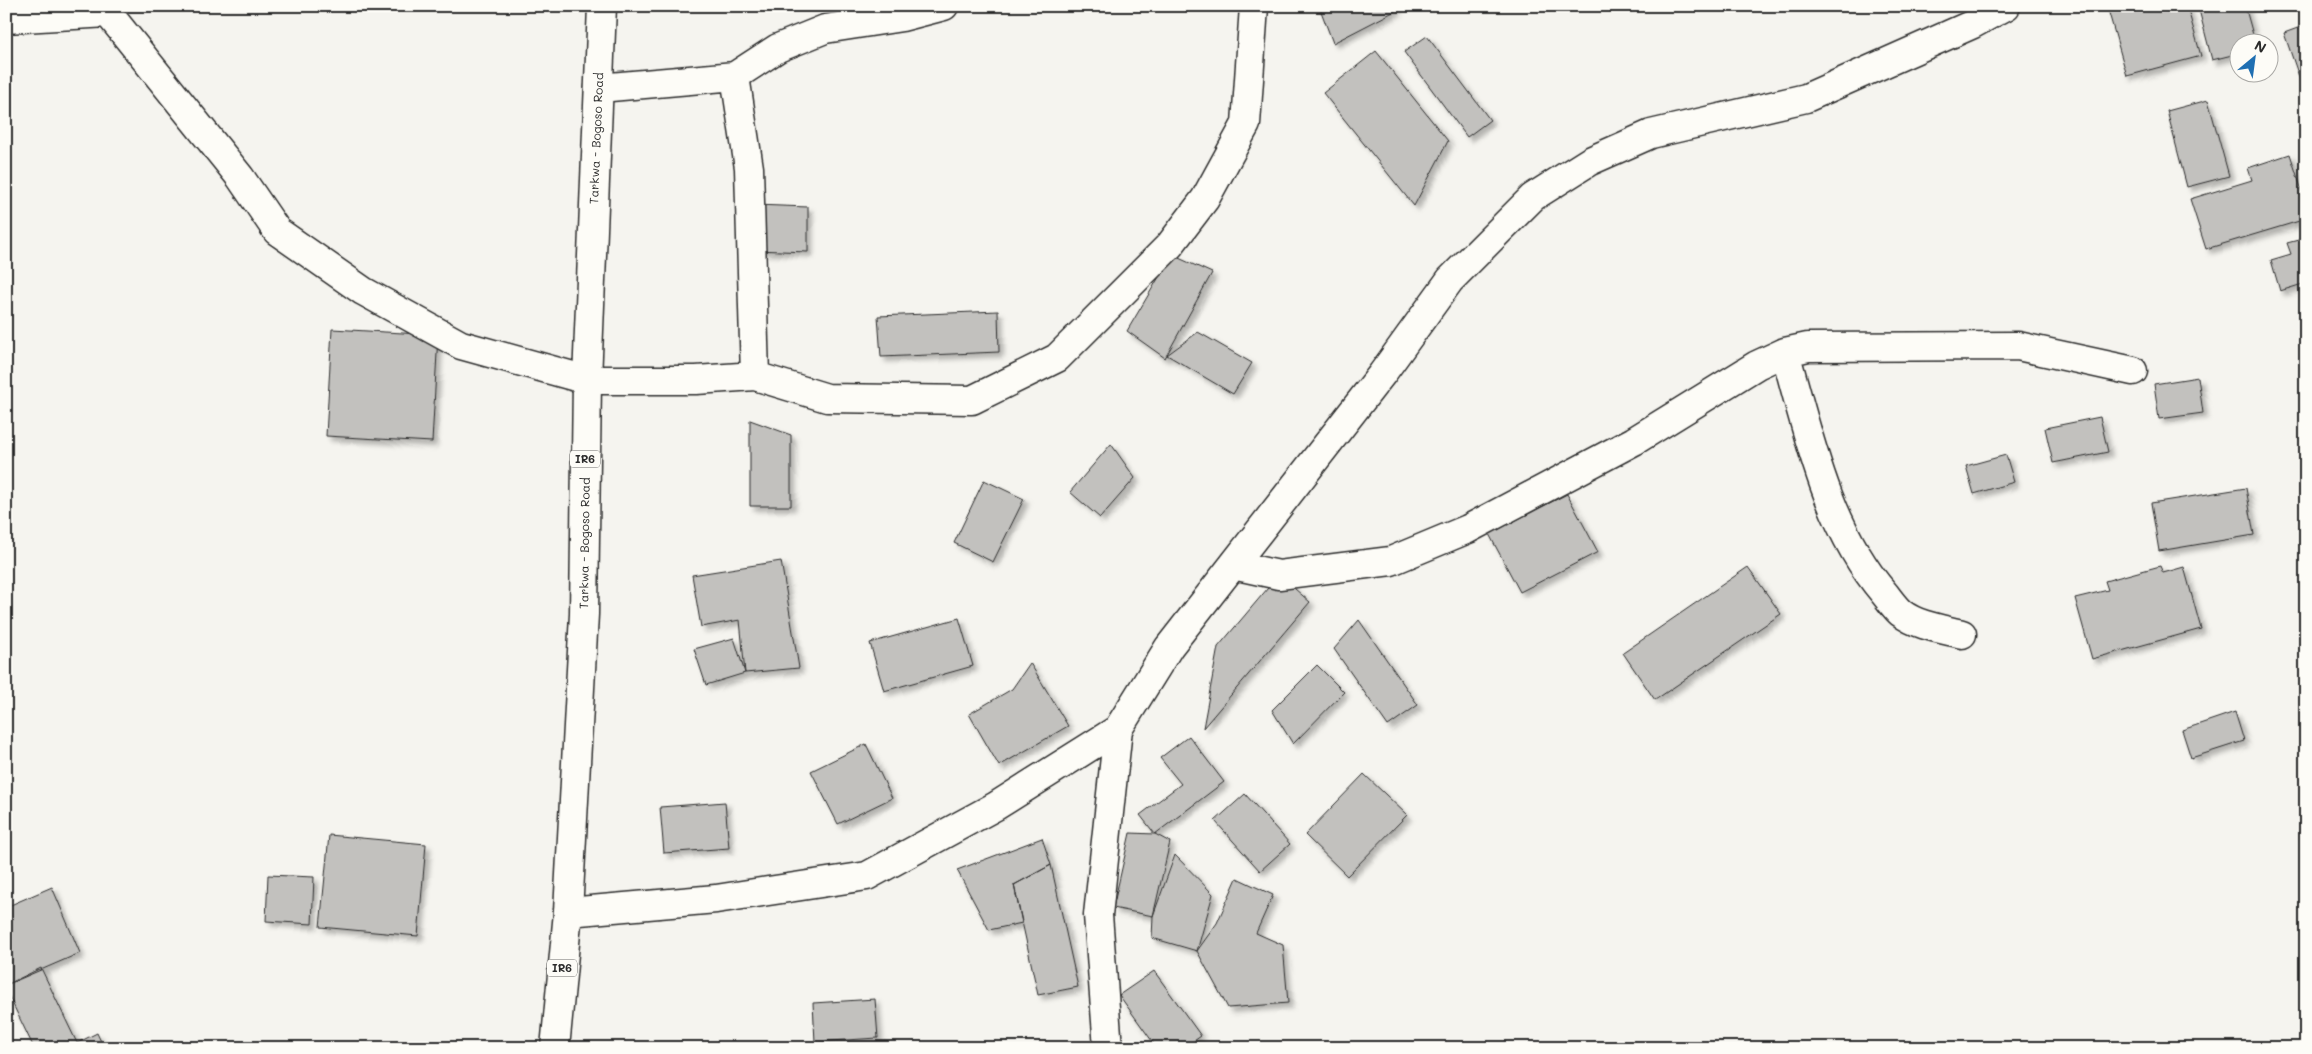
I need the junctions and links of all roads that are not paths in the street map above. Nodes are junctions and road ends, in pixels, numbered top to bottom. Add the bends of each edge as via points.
1 (602, 6) edge
2 (944, 6) edge
3 (1254, 6) edge
4 (2006, 6) edge
5 (111, 10) edge
6 (1976, 15) edge
7 (6, 19) edge
8 (735, 76) junction
9 (599, 88) junction
10 (1785, 352) junction
11 (2133, 370) dead end
12 (755, 376) junction
13 (587, 380) junction
14 (1233, 565) junction
15 (1962, 634) dead end
16 (1118, 729) junction
17 (568, 912) junction
18 (555, 1048) edge
19 (1108, 1048) edge

1 - 9 street, Tarkwa - Bogoso Road / IR6
2 - 8 street via 902,17 825,29 778,48
3 - 12 street via 1246,124 1205,199 1170,245 1057,358 972,400 827,398
4 - 6 street
5 - 7 street
5 - 13 street via 277,231 363,291 461,345
6 - 14 street via 1806,98 1651,134 1590,162 1533,197 1450,280 1382,374
8 - 9 street
8 - 12 street via 749,168
9 - 13 street, Tarkwa - Bogoso Road / IR6
10 - 11 street via 1808,347 2018,346
10 - 14 street via 1757,365 1634,440 1468,530 1391,561 1279,575
10 - 15 street via 1816,461 1848,542 1868,575 1901,613 1930,627
12 - 13 street via 696,380
13 - 17 street, Tarkwa - Bogoso Road / IR6 via 584,614
14 - 16 street via 1169,647
16 - 17 street via 996,806 867,876 716,899
16 - 19 street via 1098,915
17 - 18 street, Tarkwa - Bogoso Road / IR6

